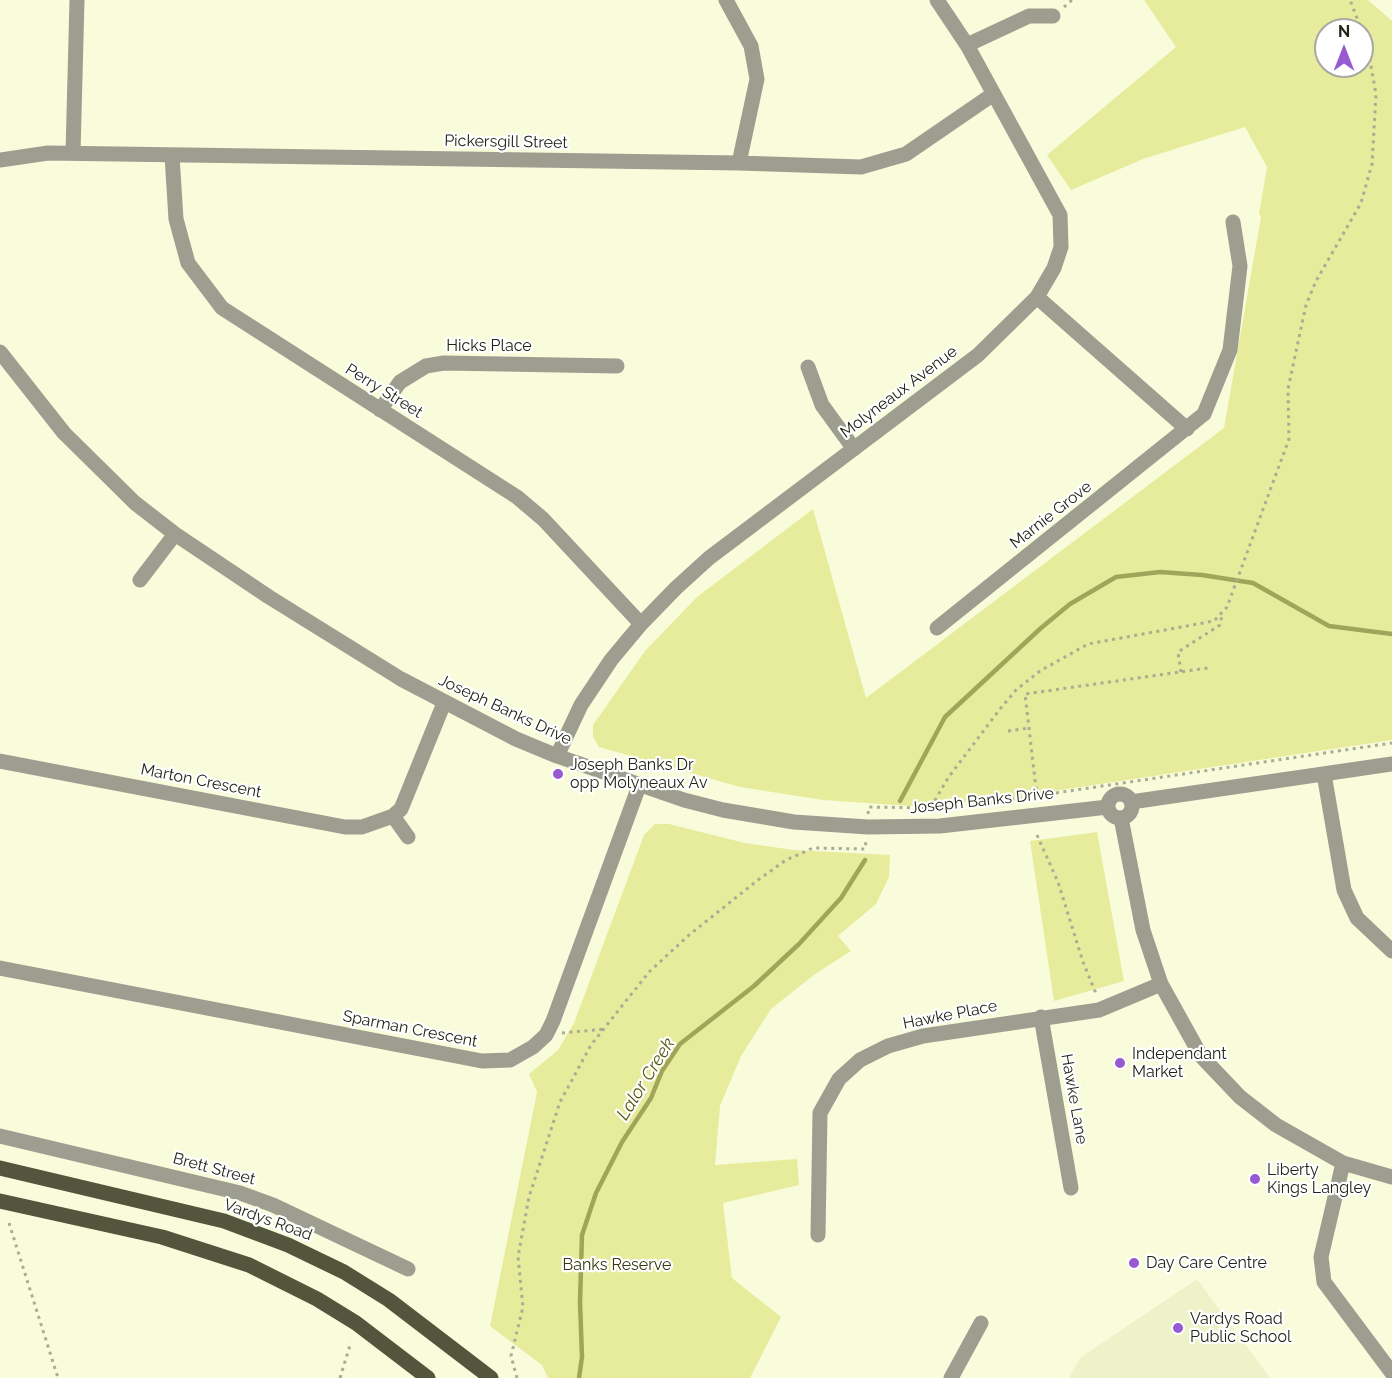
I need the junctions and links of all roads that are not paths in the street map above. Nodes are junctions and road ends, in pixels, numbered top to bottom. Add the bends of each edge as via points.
1 (77, 0) edge
2 (726, 0) edge
3 (937, 0) edge
4 (1053, 16) dead end
5 (967, 45) junction
6 (992, 95) junction
7 (73, 153) junction
8 (172, 156) junction
9 (0, 160) edge
10 (739, 162) junction
11 (1233, 222) dead end
12 (1037, 297) junction
13 (0, 352) edge
14 (617, 366) dead end
15 (808, 367) dead end
16 (380, 410) junction
17 (1187, 429) junction
18 (854, 448) junction
19 (175, 534) junction
20 (140, 580) dead end
21 (641, 624) junction
22 (937, 628) dead end
23 (444, 703) junction
24 (557, 756) junction
25 (0, 761) edge
26 (1392, 764) edge
27 (1324, 774) junction
28 (639, 786) junction
29 (1131, 802) junction
30 (1108, 807) junction
31 (393, 816) junction
32 (1121, 818) junction
33 (408, 837) dead end
34 (1392, 951) edge
35 (0, 968) edge
36 (1161, 984) junction
37 (1041, 1017) junction
38 (0, 1136) edge
39 (1343, 1164) junction
40 (0, 1168) edge
41 (1392, 1177) edge
42 (1071, 1188) dead end
43 (0, 1201) edge
44 (818, 1235) dead end
45 (408, 1269) dead end
46 (981, 1323) dead end
47 (1392, 1373) edge
48 (428, 1378) edge
49 (491, 1378) edge
50 (951, 1378) edge

1 - 7 street
2 - 10 street via 751,46 757,79
3 - 5 street, Molyneaux Avenue
4 - 5 street via 1029,16
5 - 6 street, Molyneaux Avenue
6 - 10 street, Pickersgill Street via 906,154 861,167
6 - 12 street, Molyneaux Avenue via 1060,215 1061,247
7 - 8 street, Pickersgill Street
7 - 9 street, Pickersgill Street via 27,154
8 - 10 street, Pickersgill Street
8 - 16 street, Perry Street via 176,219 188,263 222,308
11 - 17 street, Marnie Grove via 1240,266 1230,350 1204,414
12 - 17 street
12 - 18 street, Molyneaux Avenue via 978,356
13 - 19 street, Joseph Banks Drive via 64,433 135,502
14 - 16 street, Hicks Place via 426,366 400,382
15 - 18 street via 822,405
16 - 21 street, Perry Street via 517,497 543,519
17 - 22 street, Marnie Grove
18 - 21 street, Molyneaux Avenue via 709,558
19 - 20 street
19 - 23 street, Joseph Banks Drive via 329,635
21 - 24 street, Molyneaux Avenue via 581,705
23 - 24 street, Joseph Banks Drive
23 - 31 street via 409,796
24 - 28 street, Joseph Banks Drive
25 - 31 street, Marton Crescent via 345,827 362,827
26 - 27 street
27 - 29 street
27 - 34 street via 1344,890 1357,918
28 - 30 street, Joseph Banks Drive via 759,817 868,827 939,826
28 - 35 street, Sparman Crescent via 546,1035 510,1060 482,1061
29 - 30 street via 1119,794 1110,799
29 - 32 street via 1129,814
30 - 32 street
31 - 33 street
32 - 36 street via 1143,930
36 - 37 street, Hawke Place via 1099,1010
36 - 39 street via 1201,1056 1240,1096 1276,1125
37 - 42 street, Hawke Lane
37 - 44 street, Hawke Place via 923,1036 888,1046 861,1060 839,1079 820,1113
38 - 45 street, Brett Street via 240,1193
39 - 41 street
39 - 47 street via 1321,1257 1324,1282
40 - 49 main road, Vardys Road via 224,1221 288,1245 344,1272 389,1300
43 - 48 main road via 162,1237 249,1265 356,1323
46 - 50 street

